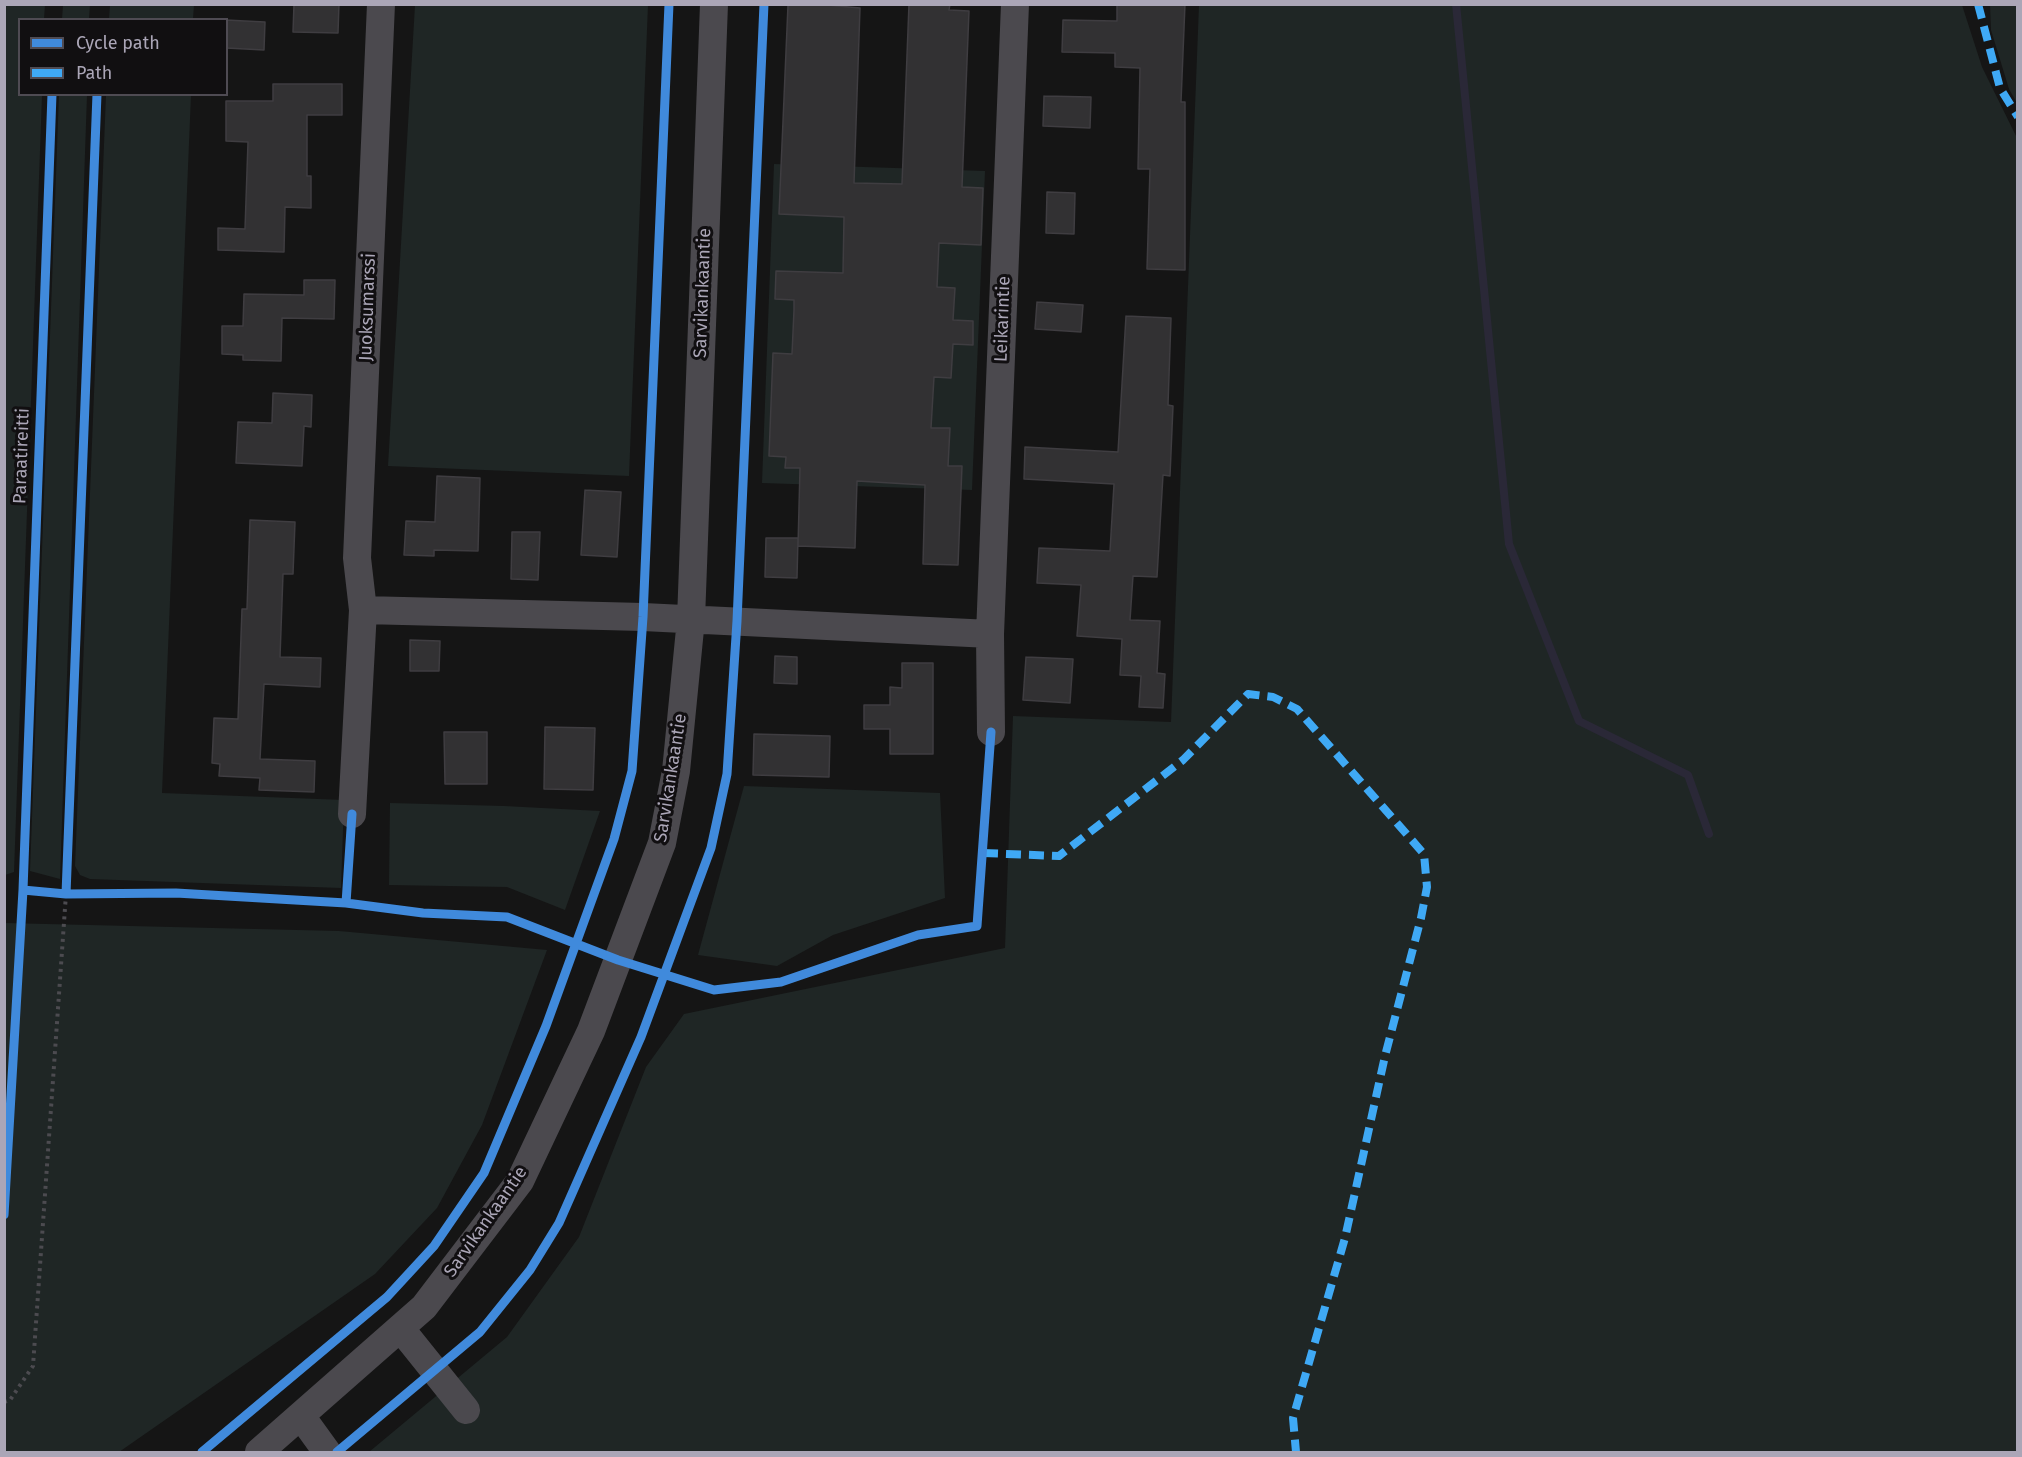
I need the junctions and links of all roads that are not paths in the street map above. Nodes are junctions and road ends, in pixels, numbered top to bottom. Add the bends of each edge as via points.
1 (381, 4) edge
2 (714, 4) edge
3 (1016, 4) edge
4 (363, 610) junction
5 (691, 619) junction
6 (990, 634) junction
7 (991, 732) dead end
8 (352, 814) dead end
9 (400, 1329) junction
10 (466, 1410) dead end
11 (302, 1416) junction
12 (259, 1452) edge
13 (327, 1452) edge

1 - 4 street, Juoksumarssi via 357,558
2 - 5 street, Sarvikankaantie
3 - 6 street, Leikarintie
4 - 5 street
4 - 8 street, Juoksumarssi
5 - 6 street
5 - 9 street, Sarvikankaantie via 676,771 662,843 591,1031 520,1181 424,1307
6 - 7 street, Leikarintie
9 - 10 street
9 - 11 street, Sarvikankaantie
11 - 12 street, Sarvikankaantie
11 - 13 street

